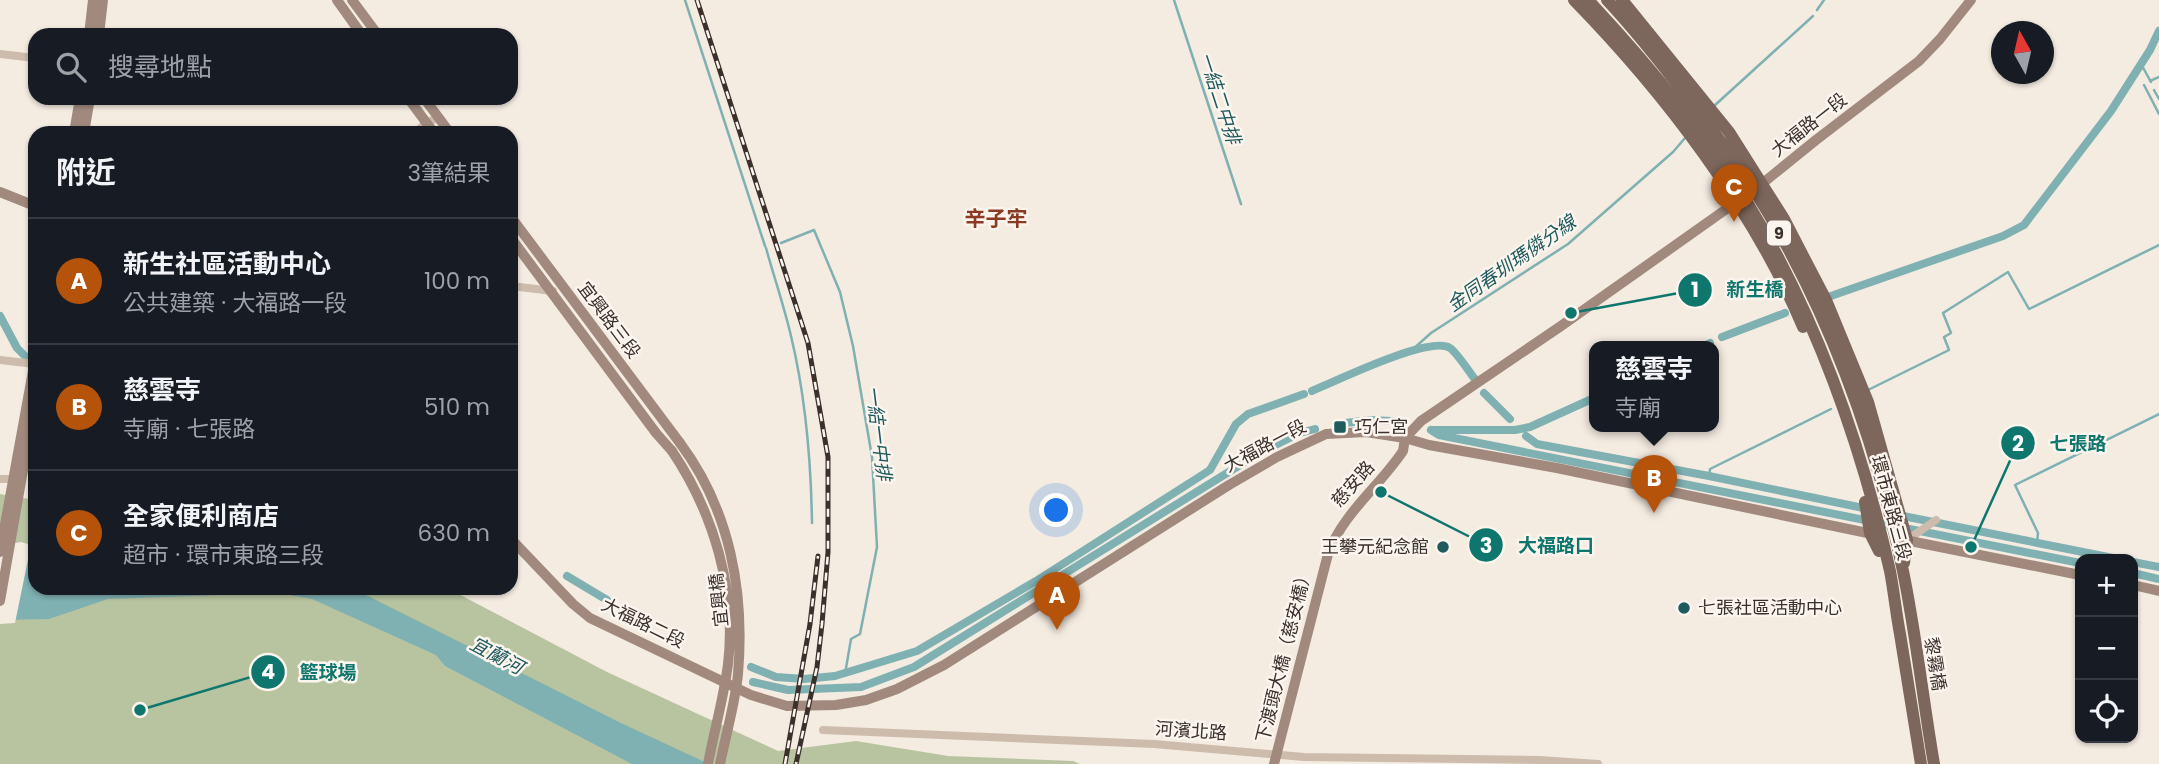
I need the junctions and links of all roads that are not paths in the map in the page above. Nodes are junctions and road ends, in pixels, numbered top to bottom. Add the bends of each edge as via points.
1 (93, 0) edge
2 (103, 0) edge
3 (337, 0) edge
4 (352, 0) edge
5 (1574, 0) edge
6 (1588, 0) edge
7 (1607, 0) edge
8 (1971, 0) edge
9 (1624, 1) edge
10 (1638, 20) junction
11 (90, 28) edge
12 (100, 28) edge
13 (357, 28) edge
14 (373, 28) edge
15 (0, 54) edge
16 (28, 57) edge
17 (1658, 59) junction
18 (79, 105) edge
19 (89, 105) edge
20 (414, 105) edge
21 (429, 105) edge
22 (439, 118) junction
23 (427, 122) junction
24 (76, 126) edge
25 (85, 126) edge
26 (423, 126) edge
27 (430, 126) edge
28 (445, 126) edge
29 (0, 192) edge
30 (1749, 193) junction
31 (28, 203) edge
32 (518, 227) edge
33 (518, 247) edge
34 (518, 287) edge
35 (563, 288) junction
36 (551, 292) junction
37 (0, 360) edge
38 (28, 365) edge
39 (28, 405) edge
40 (28, 432) edge
41 (1405, 438) junction
42 (676, 447) junction
43 (0, 479) edge
44 (16, 483) junction
45 (1880, 502) junction
46 (1936, 520) dead end
47 (1888, 537) junction
48 (518, 546) edge
49 (0, 552) edge
50 (1328, 554) joint
51 (1896, 572) junction
52 (2075, 574) edge
53 (2138, 586) edge
54 (2159, 591) edge
55 (0, 601) edge
56 (744, 691) joint
57 (823, 730) dead end
58 (708, 764) edge
59 (720, 764) edge
60 (1274, 764) edge
61 (1598, 764) edge
62 (1921, 764) edge
63 (1934, 764) edge

1 - 11 street
2 - 12 street
3 - 13 street
4 - 14 street
5 - 30 main road, 環市東路三段 / 9
6 - 30 main road, 環市東路三段 / 9
7 - 17 main road, 環市東路三段 / 9
8 - 30 street, 大福路一段 via 1919,61
9 - 10 main road, 環市東路三段 / 9
10 - 17 main road
10 - 30 main road, 環市東路三段 / 9 via 1729,132
15 - 16 street
17 - 30 main road, 環市東路三段 / 9 via 1721,141
18 - 24 street
19 - 25 street
20 - 23 street
21 - 22 street
22 - 23 street
22 - 28 street
23 - 26 street
23 - 27 street
29 - 31 street
30 - 41 street, 大福路一段 via 1421,422
30 - 45 main road, 環市東路三段 / 9 via 1772,263
30 - 45 main road, 環市東路三段 / 9 via 1784,219 1853,363 1868,402
32 - 35 street, 宜興路三段
33 - 36 street, 宜興路三段
34 - 36 street
35 - 36 street
35 - 42 street, 宜興路三段
36 - 42 street, 宜興路三段 via 656,433
37 - 38 street
39 - 44 street
40 - 44 street
41 - 47 street
41 - 50 street, 慈安路 via 1403,451 1343,522
41 - 56 street, 大福路一段 via 1366,432 1326,433 1302,444 1228,485 944,665 897,689 866,700 807,706 787,706
42 - 58 street, 宜興橋, bridge via 706,511 727,603 728,664
42 - 59 street, 宜興橋, bridge via 708,487 718,508 740,609 738,676
43 - 44 street
44 - 49 street
44 - 55 street
45 - 47 main road, 環市東路三段 / 9
45 - 47 main road, 環市東路三段 / 9
46 - 47 street
47 - 51 main road, 環市東路三段 / 9
47 - 51 main road, 環市東路三段 / 9
47 - 52 street
48 - 56 street, 大福路二段 via 590,618
50 - 60 street, 下渡頭大橋（慈安橋）, bridge
51 - 62 main road, 黎霧橋 / 9
51 - 63 main road, 黎霧橋 / 9
53 - 54 street
57 - 61 street, 河濱北路 via 1154,744 1304,757

